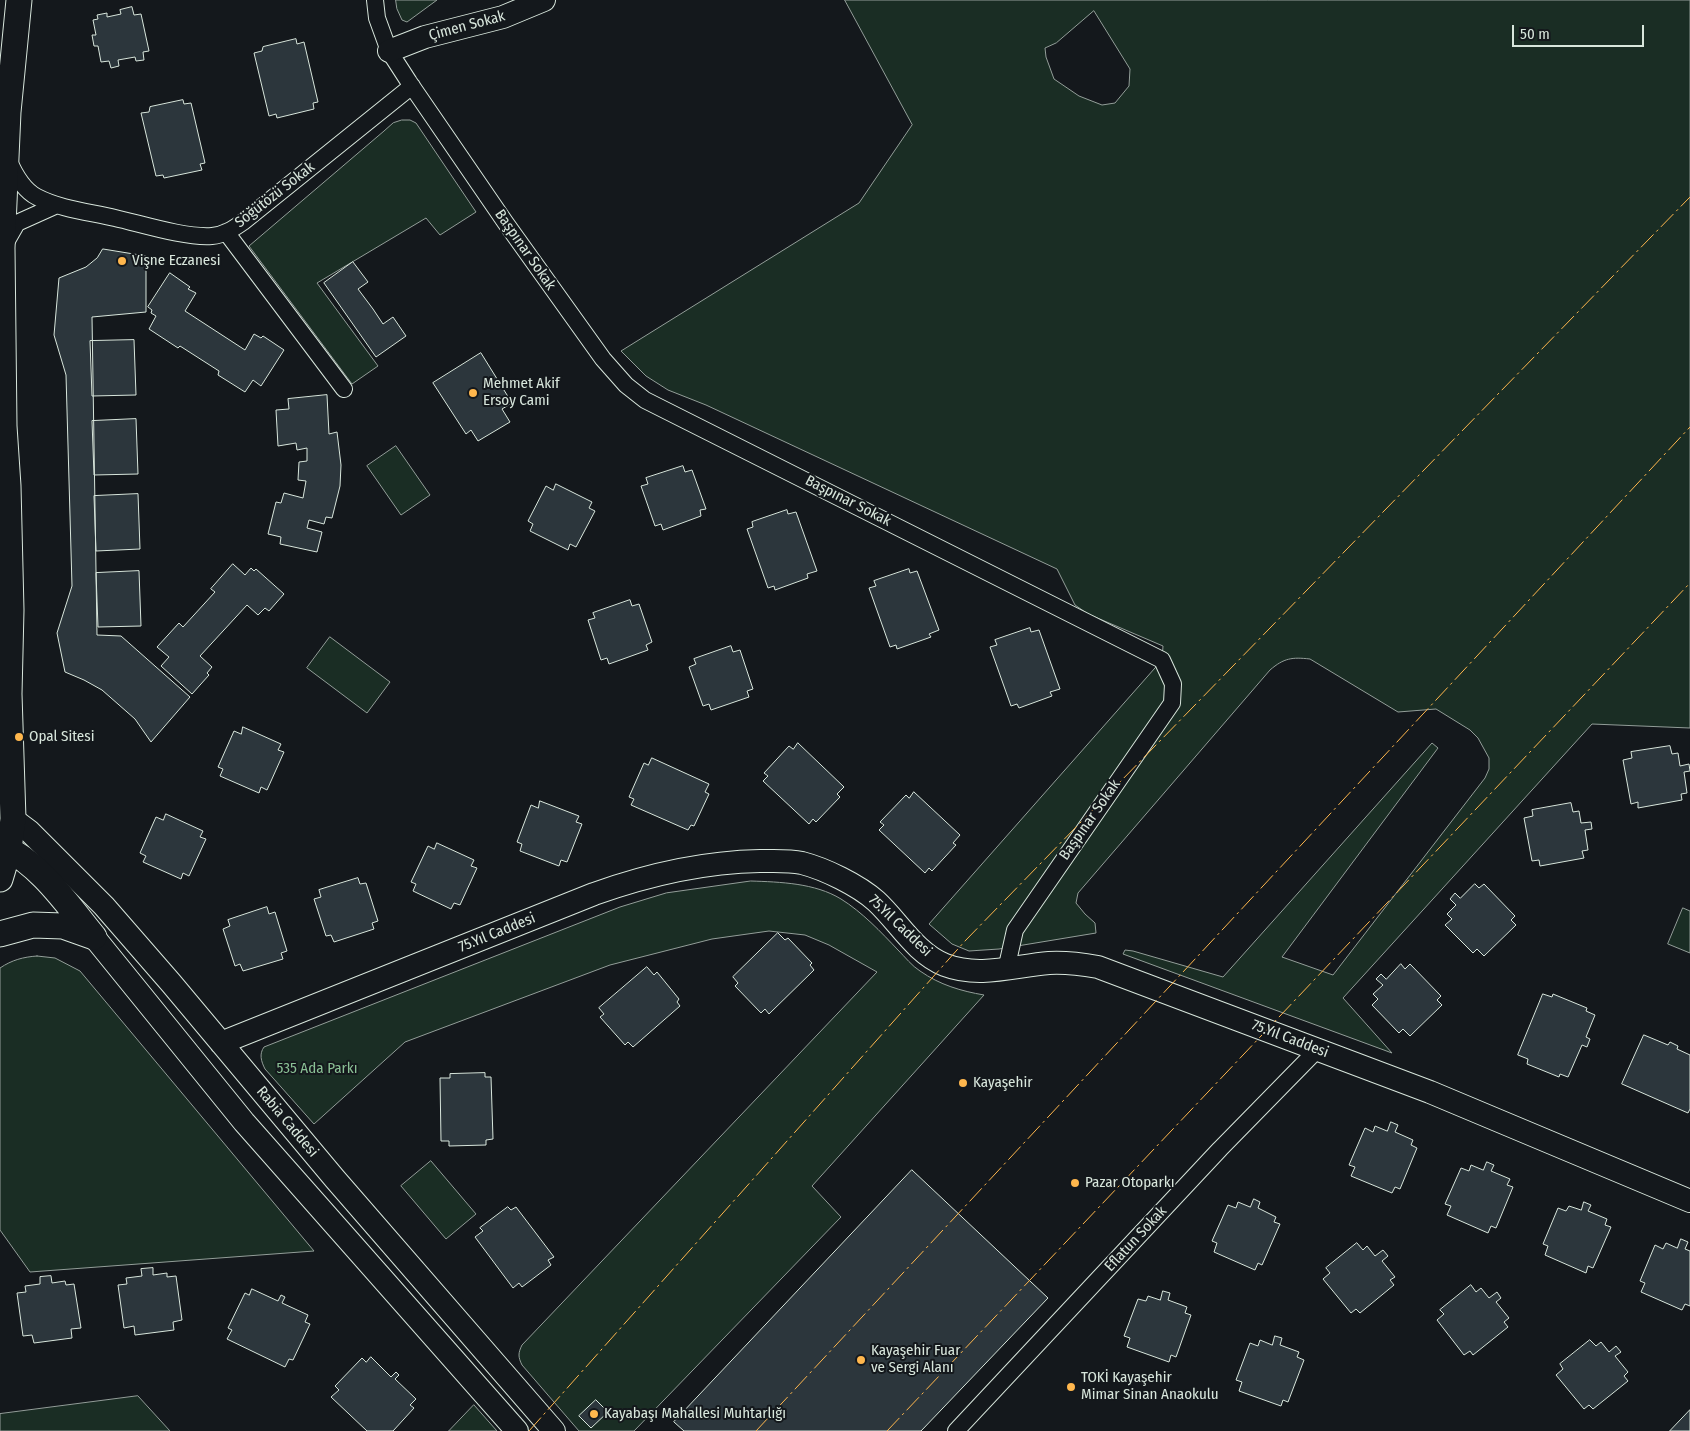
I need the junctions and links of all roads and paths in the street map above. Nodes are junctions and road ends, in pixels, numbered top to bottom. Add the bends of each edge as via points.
1 (19, 0) edge
2 (375, 0) edge
3 (544, 0) edge
4 (389, 52) junction
5 (412, 86) junction
6 (6, 154) junction
7 (57, 205) junction
8 (226, 232) junction
9 (2, 248) junction
10 (2, 374) edge
11 (344, 389) dead end
12 (6, 820) edge
13 (5, 847) edge
14 (0, 879) edge
15 (0, 934) edge
16 (94, 937) junction
17 (1006, 970) junction
18 (221, 1043) junction
19 (1318, 1049) junction
20 (1690, 1202) edge
21 (516, 1431) edge
22 (554, 1431) edge
23 (956, 1431) edge

1 - 6 main road
2 - 4 street, Başpınar Sokak via 377,18
3 - 4 street, Çimen Sokak via 503,17 425,37
4 - 5 street, Başpınar Sokak
5 - 8 street, Söğütözü Sokak via 243,222
5 - 17 street, Başpınar Sokak via 602,359 645,400 1162,660 1173,684 1172,703 1015,930
6 - 7 street, Söğütözü Sokak via 24,187 36,197
6 - 9 main road
7 - 8 street, Söğütözü Sokak via 190,235 210,236
7 - 9 street via 17,223
8 - 11 street
9 - 10 main road
10 - 12 main road via 10,601
12 - 13 main road
12 - 18 street, Rabia Caddesi via 29,831 104,906
13 - 14 main road
13 - 16 main road via 51,885
15 - 16 main road via 34,925 64,926
16 - 21 street, Rabia Caddesi via 244,1122
17 - 18 street, 75.Yıl Caddesi via 962,969 937,962 875,900 853,885 817,868 784,861 725,863 638,879 594,894
17 - 19 street, 75.Yıl Caddesi via 1075,962 1098,967
18 - 22 street, Rabia Caddesi via 335,1180
19 - 20 street, 75.Yıl Caddesi via 1430,1092
19 - 23 street, Eflatun Sokak

